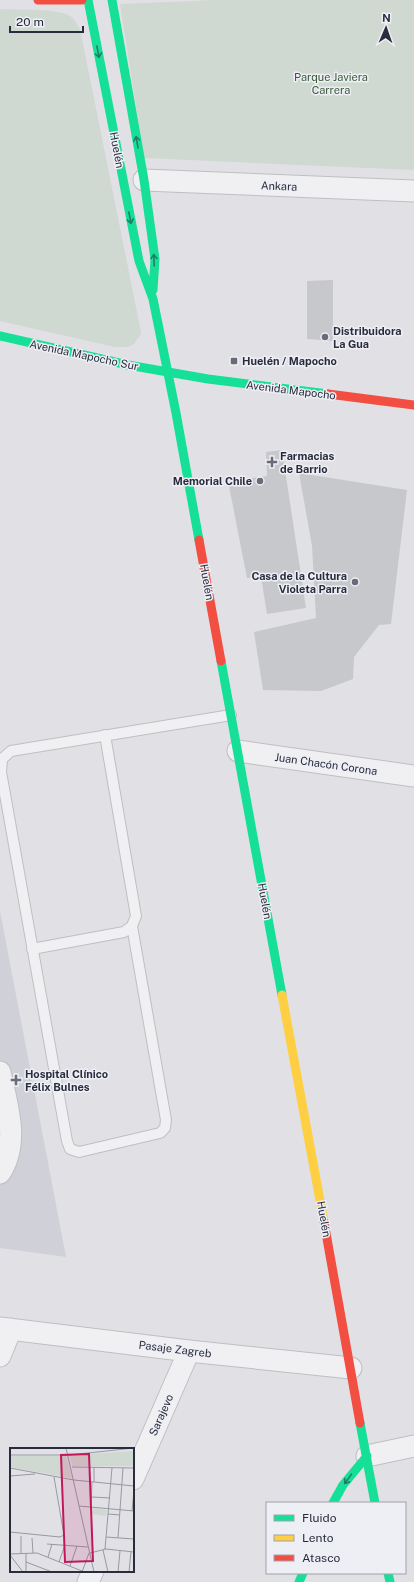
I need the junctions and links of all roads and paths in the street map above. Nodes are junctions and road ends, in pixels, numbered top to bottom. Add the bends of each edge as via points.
1 (38, 0) edge
2 (82, 0) edge
3 (88, 0) edge
4 (112, 0) edge
5 (144, 180) junction
6 (414, 191) edge
7 (153, 299) junction
8 (0, 336) edge
9 (168, 372) junction
10 (414, 405) edge
11 (231, 715) junction
12 (105, 736) junction
13 (238, 751) junction
14 (414, 777) edge
15 (132, 926) junction
16 (32, 949) junction
17 (0, 1072) edge
18 (0, 1173) edge
19 (5, 1329) edge
20 (189, 1351) junction
21 (0, 1356) edge
22 (351, 1368) junction
23 (414, 1446) edge
24 (367, 1456) junction
25 (134, 1478) edge
26 (334, 1502) edge
27 (375, 1502) edge
28 (93, 1572) edge
29 (88, 1582) edge

1 - 2 main road
3 -> 7 main road, Huelén via 139,261
5 -> 4 main road, Huelén
5 - 6 street, Ankara
7 -> 5 main road, Huelén via 155,259
7 - 9 main road, Huelén
8 - 9 main road, Avenida Mapocho Sur
9 - 10 main road, Avenida Mapocho
9 - 11 main road, Huelén
11 - 12 lane
11 - 13 main road, Huelén
12 - 15 lane via 136,916
12 - 16 lane via 11,751 2,759 1,772
13 - 14 street, Juan Chacón Corona
13 - 22 main road, Huelén
15 - 16 lane via 124,932
15 - 16 lane via 166,1120 165,1128 160,1133 86,1151 70,1149 67,1141
17 - 18 street via 8,1110 10,1148 6,1164
19 - 20 street, Pasaje Zagreb
19 - 21 street
20 - 22 street, Pasaje Zagreb
20 - 25 street, Sarajevo
22 - 24 main road, Huelén
23 - 24 street
24 -> 26 main road via 343,1485
24 - 27 main road, Huelén
28 - 29 street

